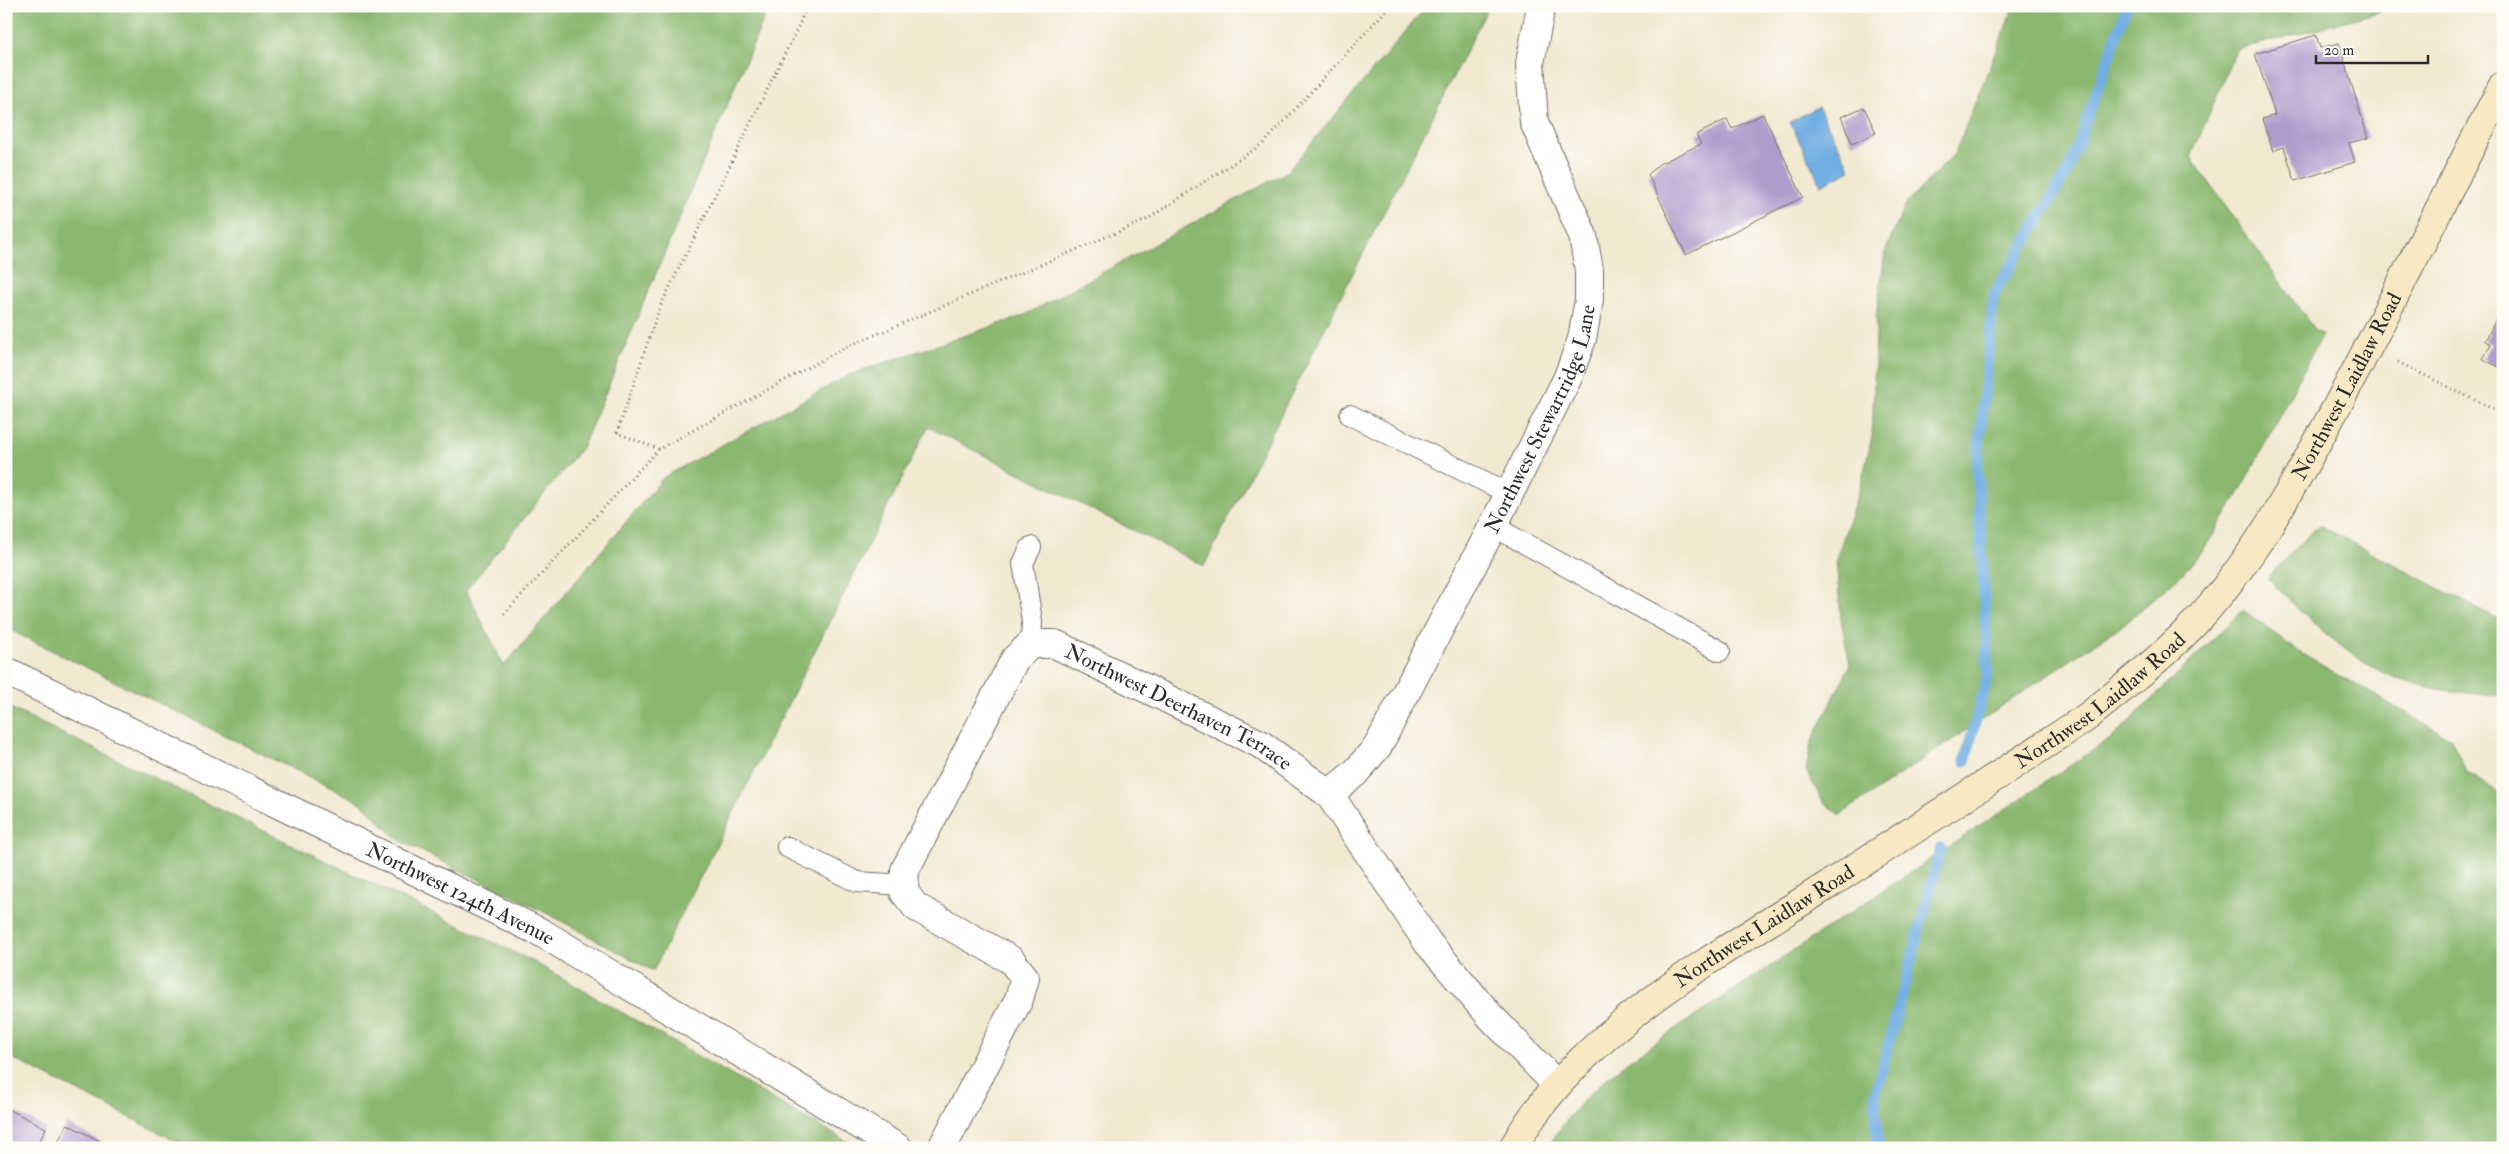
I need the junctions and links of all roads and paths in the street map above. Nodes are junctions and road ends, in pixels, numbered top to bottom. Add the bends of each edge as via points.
1 (806, 6) edge
2 (1390, 6) edge
3 (1541, 6) edge
4 (2503, 86) edge
5 (2368, 347) junction
6 (2503, 414) edge
7 (1350, 415) dead end
8 (659, 449) junction
9 (1508, 493) junction
10 (1493, 526) junction
11 (1031, 547) dead end
12 (504, 614) dead end
13 (1031, 644) junction
14 (1720, 650) dead end
15 (6, 671) edge
16 (1329, 794) junction
17 (788, 847) dead end
18 (905, 885) junction
19 (1557, 1085) junction
20 (898, 1148) edge
21 (942, 1148) edge
22 (1512, 1148) edge

1 - 8 path via 659,309 617,433
2 - 8 path via 1264,143 1146,220 842,349
3 - 9 street, Northwest Stewartridge Lane via 1530,63 1534,122 1583,236 1589,270 1589,300 1582,339 1568,377
4 - 5 street, Northwest Laidlaw Road
5 - 6 path
5 - 19 street, Northwest Laidlaw Road via 2268,529 2212,602 2170,647 2087,717 1690,974 1604,1038
7 - 9 lane
8 - 12 path
9 - 10 street, Northwest Stewartridge Lane
10 - 14 lane
10 - 16 street, Northwest Stewartridge Lane via 1378,746 1355,773
11 - 13 lane via 1024,563 1032,622
13 - 16 street, Northwest Deerhaven Terrace via 1055,644 1260,744
13 - 18 street via 1015,659 905,870
15 - 20 street, Northwest 124th Avenue via 542,933
16 - 19 street, Northwest Deerhaven Terrace via 1428,943 1491,1017
17 - 18 lane via 857,882
18 - 21 street via 904,892 916,907 1011,960 1025,978 1019,999
19 - 22 street, Northwest Laidlaw Road

